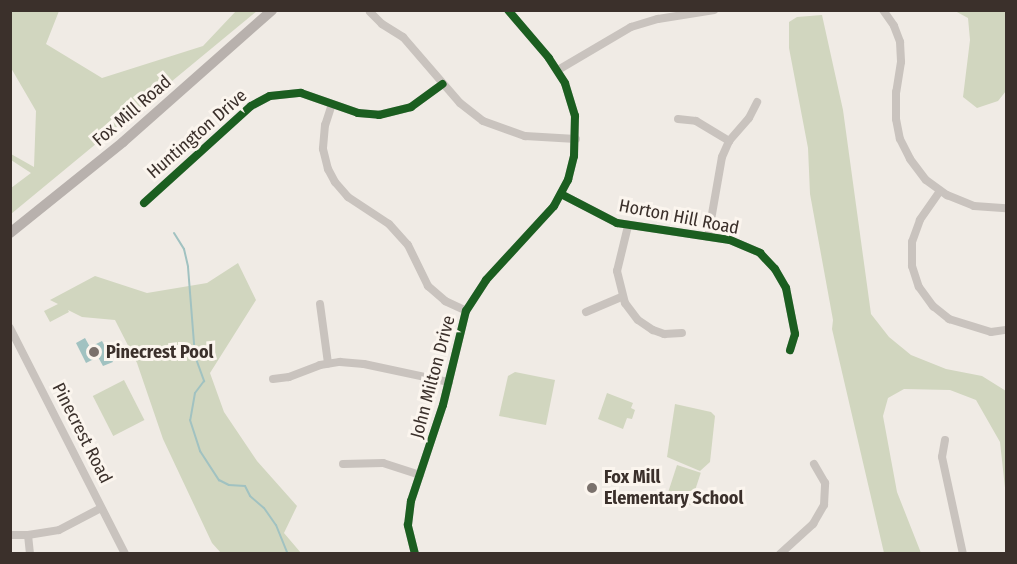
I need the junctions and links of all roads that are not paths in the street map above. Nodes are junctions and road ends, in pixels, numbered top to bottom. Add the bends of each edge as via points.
1 (272, 10) edge
2 (508, 10) edge
3 (714, 10) edge
4 (883, 10) edge
5 (370, 12) dead end
6 (558, 70) junction
7 (444, 84) junction
8 (757, 102) dead end
9 (332, 104) junction
10 (678, 119) dead end
11 (576, 139) junction
12 (729, 141) junction
13 (940, 191) junction
14 (561, 194) junction
15 (144, 202) dead end
16 (1006, 208) edge
17 (627, 226) junction
18 (10, 233) edge
19 (708, 237) junction
20 (622, 297) junction
21 (320, 304) dead end
22 (466, 311) junction
23 (586, 312) dead end
24 (10, 328) edge
25 (1006, 330) edge
26 (682, 333) dead end
27 (790, 350) dead end
28 (328, 363) junction
29 (273, 380) dead end
30 (449, 382) junction
31 (945, 440) dead end
32 (343, 464) dead end
33 (814, 464) dead end
34 (420, 475) junction
35 (101, 508) junction
36 (10, 535) edge
37 (28, 535) junction
38 (30, 554) edge
39 (125, 554) edge
40 (415, 554) edge
41 (780, 554) edge
42 (963, 554) edge

1 - 18 main road, Fox Mill Road via 123,142
2 - 6 street, John Milton Drive
3 - 6 street via 632,27
4 - 13 street via 900,42 895,106 900,139 917,170
5 - 7 street via 403,37
6 - 11 street, John Milton Drive via 572,102
7 - 9 street, Huntington Drive via 417,104 389,114 358,113
7 - 11 street via 469,111 506,132
8 - 12 street
9 - 15 street, Huntington Drive via 290,93 260,101
9 - 22 street via 323,149 334,182 348,197 394,228 408,244 428,286 445,301
10 - 12 street via 696,121
11 - 14 street, John Milton Drive via 572,167
12 - 19 street via 717,174
13 - 16 street via 974,206
13 - 25 street via 920,220 912,242 912,266 919,287 949,319 991,332
14 - 17 street, Horton Hill Road
14 - 22 street, John Milton Drive via 486,280
17 - 19 street, Horton Hill Road
17 - 20 street via 617,271
19 - 27 street, Horton Hill Road via 750,248 775,269 790,300 795,334
20 - 23 street
20 - 26 street via 644,325 664,334
21 - 28 street
22 - 30 street, John Milton Drive
24 - 35 street, Pinecrest Road
28 - 29 street
28 - 30 street via 364,364
30 - 34 street, John Milton Drive
31 - 42 street via 942,457
32 - 34 street via 383,464
33 - 41 street via 825,483 824,506 813,524
34 - 40 street, John Milton Drive via 409,512
35 - 37 street via 59,530
35 - 39 street, Pinecrest Road
36 - 37 street
37 - 38 street

